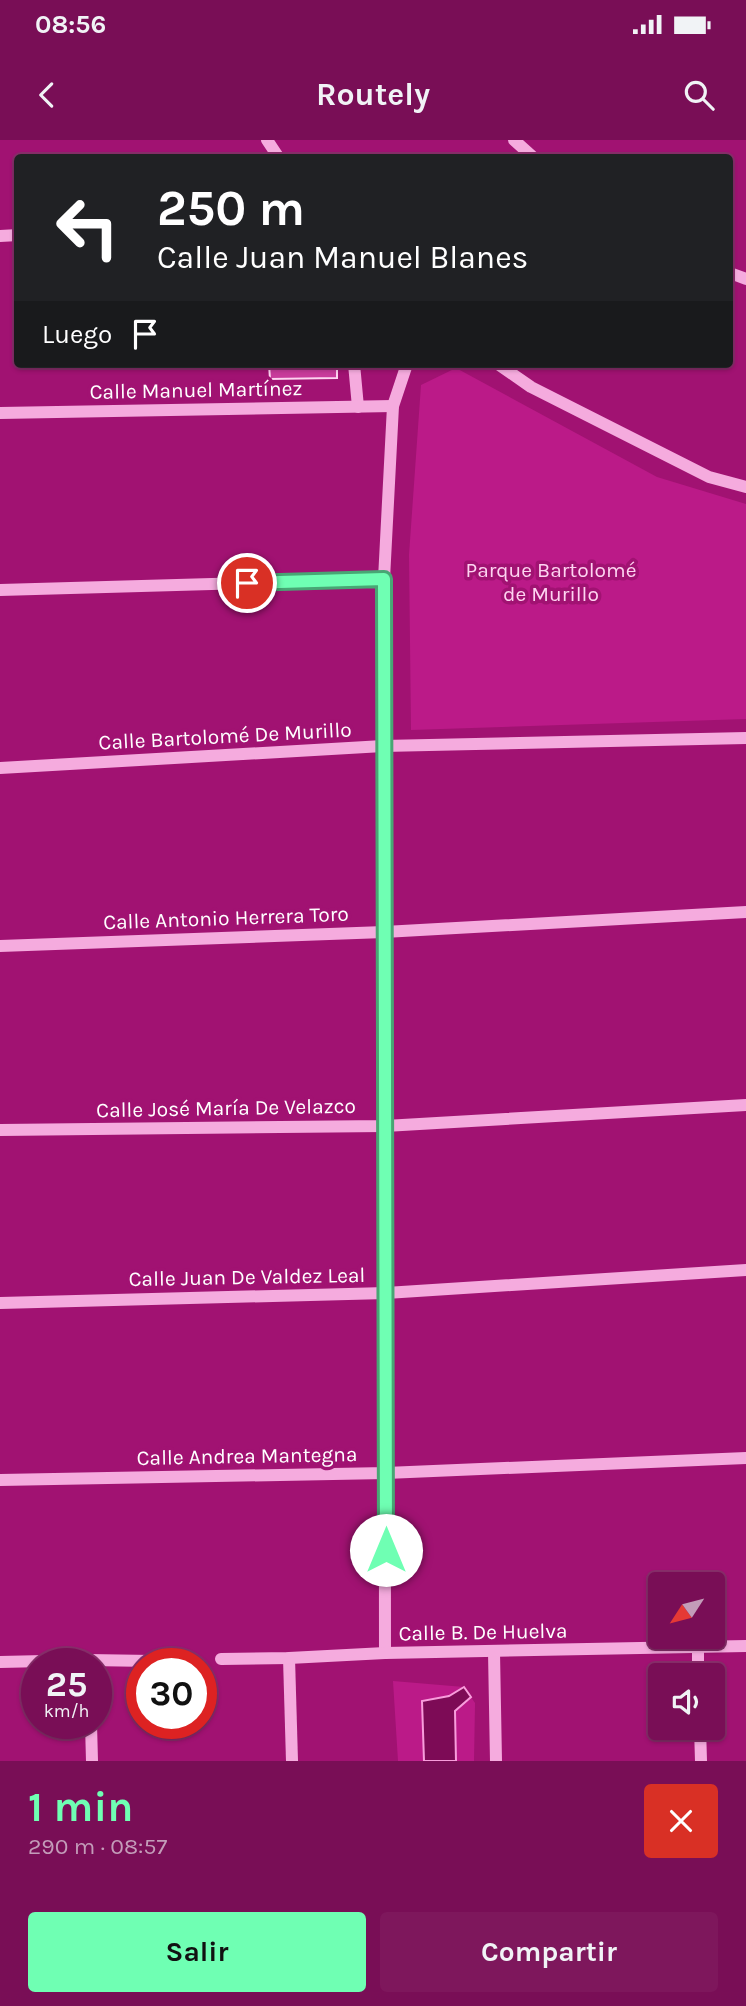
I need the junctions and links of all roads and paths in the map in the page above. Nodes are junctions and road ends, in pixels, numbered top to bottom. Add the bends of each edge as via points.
1 (514, 140) edge
2 (525, 154) edge
3 (354, 368) edge
4 (406, 368) edge
5 (504, 368) edge
6 (393, 406) junction
7 (358, 407) junction
8 (0, 412) edge
9 (746, 486) edge
10 (384, 579) junction
11 (0, 590) edge
12 (746, 738) edge
13 (383, 746) junction
14 (0, 768) edge
15 (746, 912) edge
16 (384, 932) junction
17 (0, 946) edge
18 (746, 1104) edge
19 (385, 1126) junction
20 (0, 1130) edge
21 (746, 1270) edge
22 (386, 1293) junction
23 (0, 1303) edge
24 (746, 1458) edge
25 (386, 1473) junction
26 (0, 1480) edge
27 (725, 1646) edge
28 (746, 1646) edge
29 (648, 1648) edge
30 (494, 1651) junction
31 (385, 1653) junction
32 (289, 1658) junction
33 (221, 1659) dead end
34 (0, 1662) edge
35 (21, 1662) edge
36 (91, 1739) edge
37 (700, 1740) edge
38 (92, 1761) edge
39 (292, 1761) edge
40 (496, 1761) edge
41 (701, 1761) edge

1 - 2 street
3 - 7 street
4 - 6 street
5 - 9 street via 531,387 709,477
6 - 7 street, Calle Manuel Martínez
6 - 10 street
7 - 8 street, Calle Manuel Martínez
10 - 11 street
10 - 13 street
12 - 13 street, Calle Bartolomé De Murillo
13 - 14 street, Calle Bartolomé De Murillo
13 - 16 street
15 - 16 street, Calle Antonio Herrera Toro
16 - 17 street, Calle Antonio Herrera Toro
16 - 19 street
18 - 19 street, Calle José María De Velazco
19 - 20 street, Calle José María De Velazco
19 - 22 street
21 - 22 street, Calle Juan De Valdez Leal
22 - 23 street, Calle Juan De Valdez Leal
22 - 25 street
24 - 25 street, Calle Andrea Mantegna
25 - 26 street, Calle Andrea Mantegna
25 - 31 street
27 - 28 street, Calle B. De Huelva
29 - 30 street, Calle B. De Huelva
30 - 31 street, Calle B. De Huelva
30 - 40 street
31 - 32 street, Calle B. De Huelva
32 - 33 street, Calle B. De Huelva
32 - 39 street
34 - 35 street
36 - 38 street
37 - 41 street

